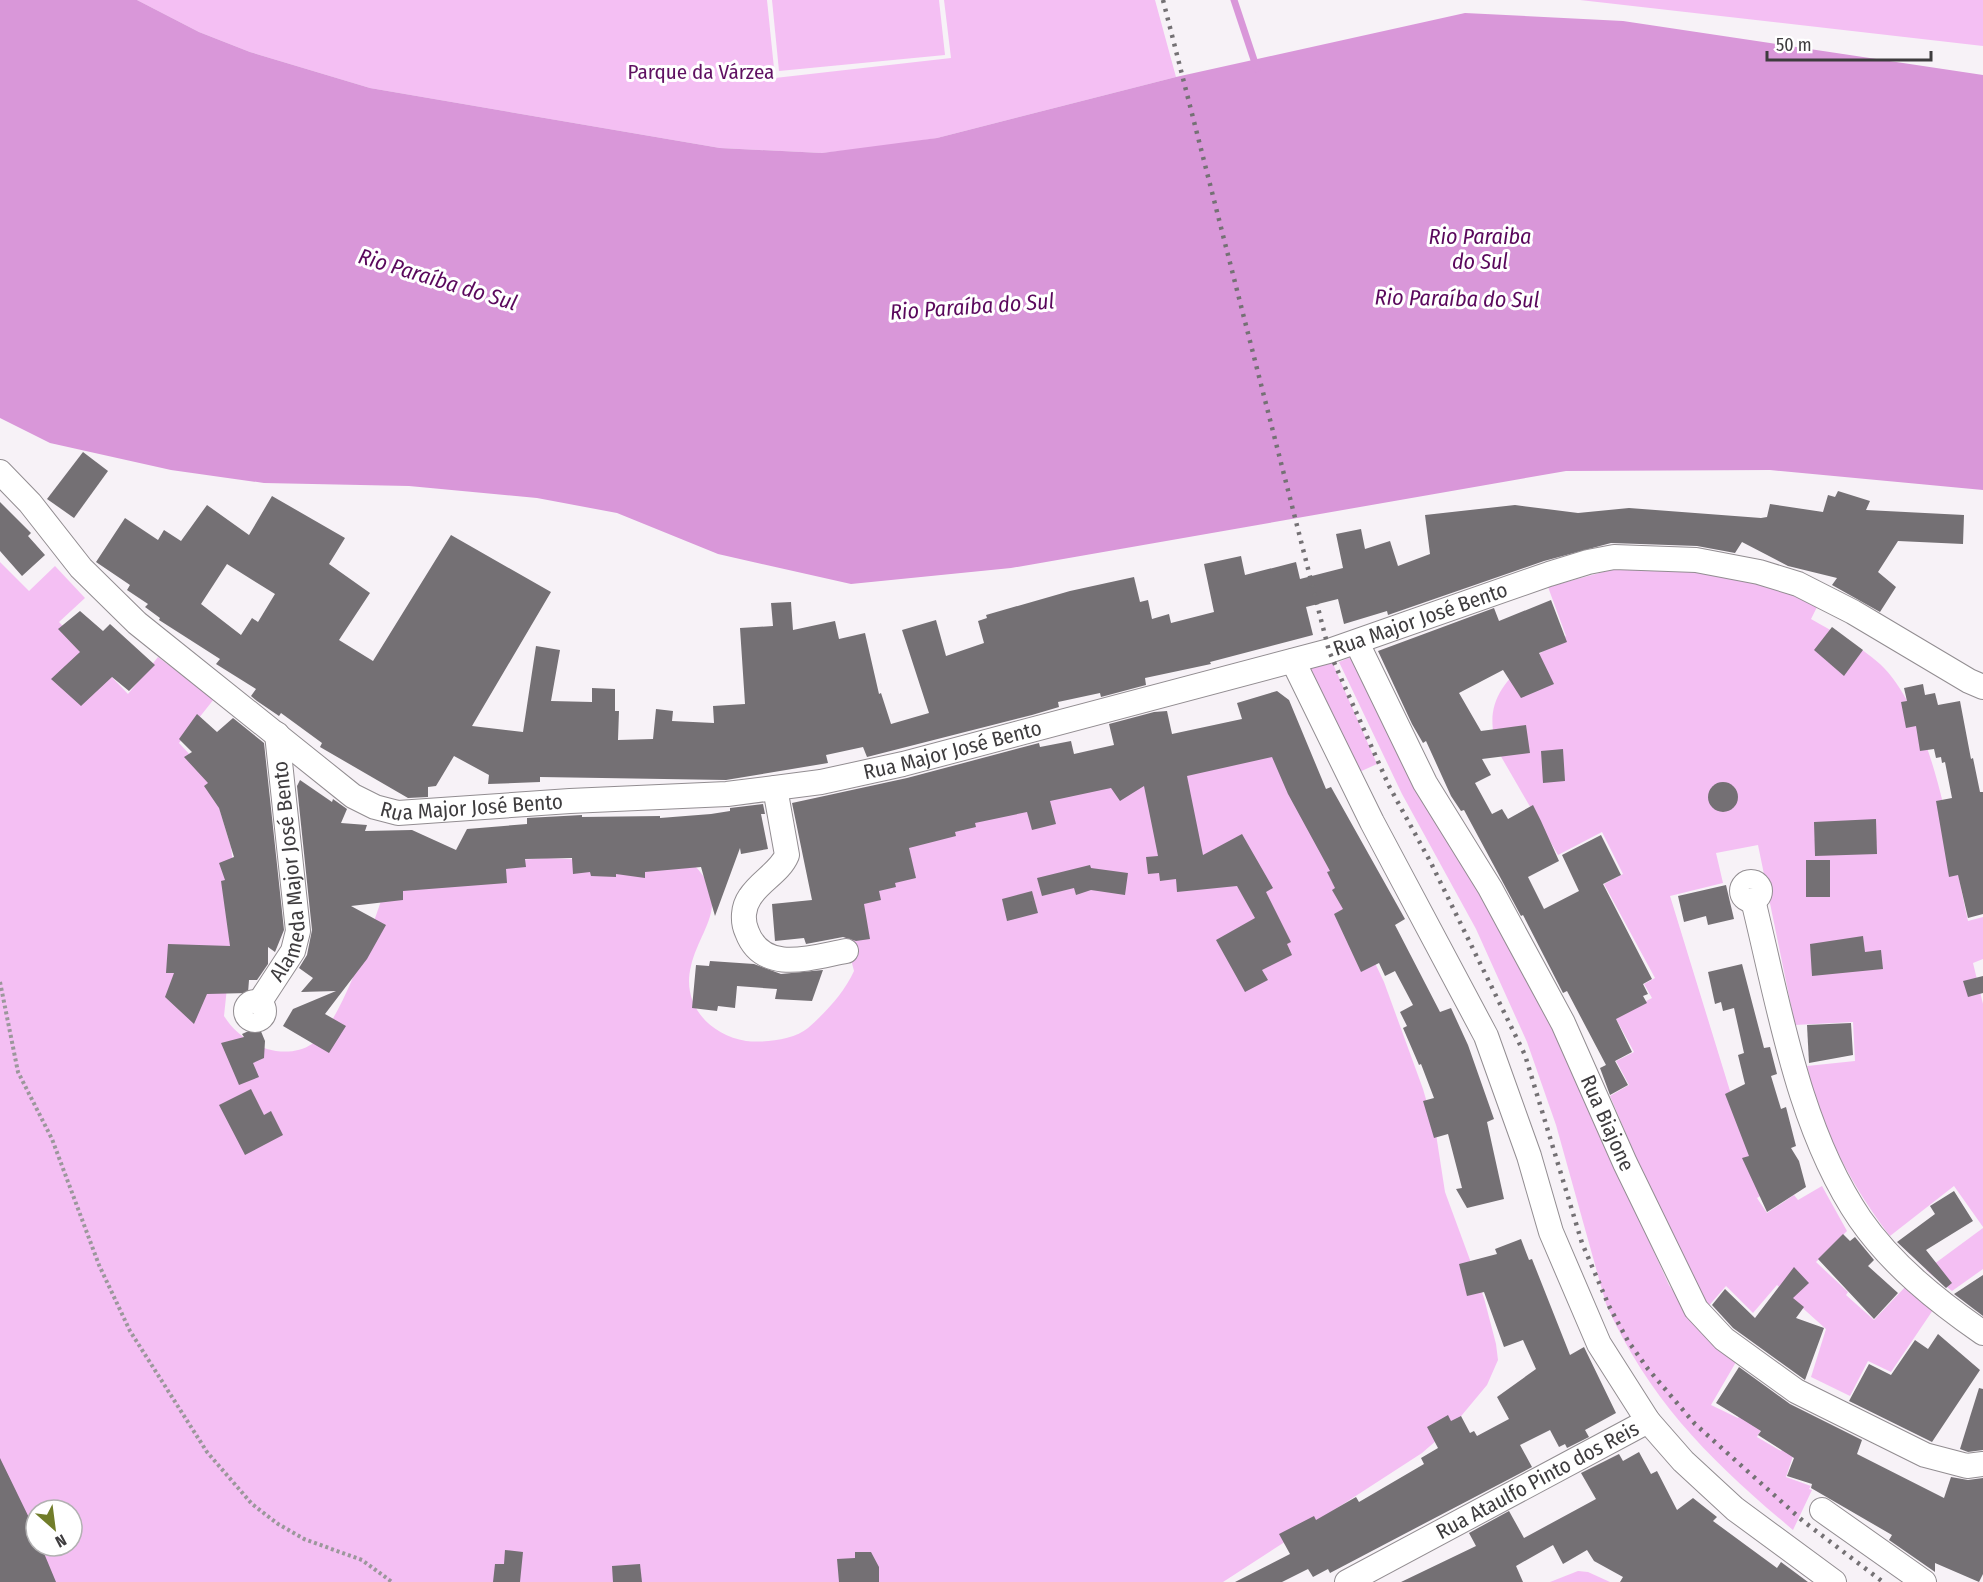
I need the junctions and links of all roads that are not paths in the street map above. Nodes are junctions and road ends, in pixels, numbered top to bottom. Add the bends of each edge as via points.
1 (0, 472) edge
2 (1357, 643) junction
3 (1293, 662) junction
4 (1983, 686) edge
5 (277, 734) junction
6 (775, 788) junction
7 (1753, 900) dead end
8 (846, 951) dead end
9 (259, 1003) dead end
10 (1983, 1333) edge
11 (1648, 1421) junction
12 (1983, 1464) edge
13 (1822, 1510) dead end
14 (1347, 1582) edge
15 (1834, 1582) edge
16 (1924, 1582) edge

1 - 5 street, Rua Major José Bento via 81,568 136,623
2 - 3 street, Rua Major José Bento
2 - 4 street, Rua Major José Bento via 1588,562 1614,557 1666,558 1736,567 1798,584
2 - 12 street, Rua Biajone via 1425,783 1495,898 1563,1023 1696,1310 1724,1339 1796,1391 1925,1455 1967,1466
3 - 6 street, Rua Major José Bento via 903,764
3 - 11 street, Rua Ataulfo Pinto dos Reis via 1372,822 1486,1036 1529,1156 1551,1232 1599,1344
5 - 6 street, Rua Major José Bento via 353,796 398,813 727,795
5 - 9 street, Alameda Major José Bento via 298,931 293,951
6 - 8 street via 787,855 746,903 747,934 759,950 777,960
7 - 10 street via 1803,1093 1829,1165 1861,1220 1879,1242 1935,1300
11 - 14 street, Rua Ataulfo Pinto dos Reis
11 - 15 street via 1707,1485
13 - 16 street

